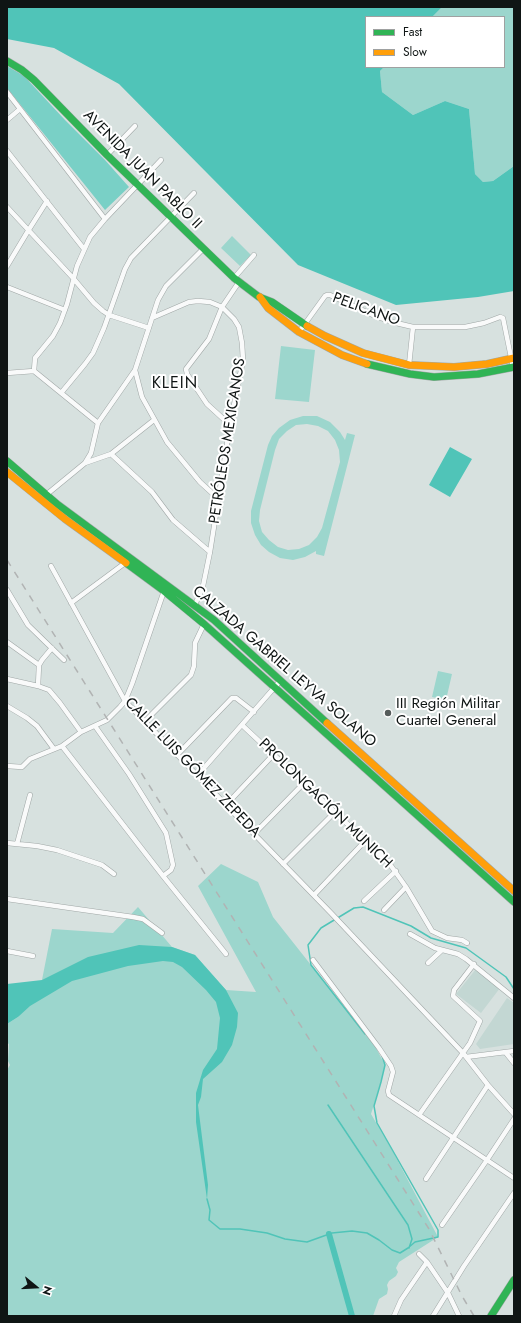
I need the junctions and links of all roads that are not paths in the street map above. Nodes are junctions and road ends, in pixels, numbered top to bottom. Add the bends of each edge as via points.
1 (7, 61) edge
2 (7, 92) edge
3 (20, 109) junction
4 (7, 120) edge
5 (135, 126) dead end
6 (7, 151) edge
7 (107, 155) junction
8 (161, 160) dead end
9 (138, 185) junction
10 (194, 193) dead end
11 (47, 202) junction
12 (7, 208) edge
13 (170, 216) junction
14 (105, 218) junction
15 (28, 231) junction
16 (84, 249) junction
17 (203, 249) junction
18 (254, 255) dead end
19 (7, 266) edge
20 (73, 278) junction
21 (237, 280) junction
22 (7, 287) edge
23 (259, 297) junction
24 (222, 307) junction
25 (65, 310) junction
26 (108, 315) junction
27 (152, 318) junction
28 (305, 325) junction
29 (413, 326) junction
30 (149, 328) junction
31 (299, 332) junction
32 (513, 358) edge
33 (409, 365) junction
34 (514, 367) edge
35 (135, 370) junction
36 (34, 371) junction
37 (7, 373) edge
38 (61, 393) junction
39 (154, 420) junction
40 (98, 423) junction
41 (230, 425) junction
42 (111, 454) junction
43 (7, 461) edge
44 (85, 463) junction
45 (7, 472) edge
46 (46, 495) junction
47 (219, 496) junction
48 (210, 552) junction
49 (125, 563) junction
50 (51, 566) dead end
51 (7, 590) edge
52 (164, 591) junction
53 (71, 603) junction
54 (195, 605) junction
55 (204, 624) junction
56 (7, 642) edge
57 (52, 648) junction
58 (64, 660) dead end
59 (39, 665) junction
60 (7, 678) edge
61 (281, 680) junction
62 (38, 686) junction
63 (274, 688) junction
64 (125, 701) junction
65 (7, 706) edge
66 (254, 712) junction
67 (145, 721) junction
68 (242, 725) junction
69 (95, 726) junction
70 (81, 732) junction
71 (62, 746) junction
72 (54, 749) junction
73 (177, 755) junction
74 (273, 755) junction
75 (7, 766) edge
76 (198, 776) junction
77 (303, 784) junction
78 (30, 795) dead end
79 (416, 802) junction
80 (226, 805) junction
81 (410, 809) junction
82 (334, 812) junction
83 (254, 834) junction
84 (366, 840) junction
85 (7, 843) edge
86 (17, 844) junction
87 (283, 864) junction
88 (396, 871) junction
89 (114, 874) dead end
90 (163, 876) junction
91 (503, 880) junction
92 (497, 886) junction
93 (406, 887) junction
94 (514, 891) edge
95 (314, 895) junction
96 (7, 899) edge
97 (364, 901) dead end
98 (514, 902) edge
99 (384, 910) dead end
100 (162, 933) dead end
101 (410, 934) dead end
102 (467, 942) dead end
103 (442, 950) junction
104 (7, 951) edge
105 (226, 954) dead end
106 (33, 956) dead end
107 (314, 960) dead end
108 (428, 963) dead end
109 (474, 964) junction
110 (514, 998) edge
111 (514, 1051) edge
112 (506, 1052) junction
113 (464, 1055) junction
114 (514, 1063) edge
115 (488, 1085) junction
116 (514, 1114) edge
117 (419, 1115) junction
118 (514, 1119) edge
119 (453, 1138) junction
120 (487, 1160) junction
121 (514, 1178) edge
122 (426, 1179) dead end
123 (514, 1193) edge
124 (442, 1225) dead end
125 (419, 1254) dead end
126 (427, 1262) junction
127 (514, 1280) edge
128 (448, 1293) junction
129 (492, 1315) edge
130 (394, 1316) edge
131 (433, 1316) edge
132 (459, 1316) edge

1 - 7 main road, AVENIDA JUAN PABLO II via 34,80
2 - 3 street
3 - 4 street
3 - 14 street
5 - 7 street
6 - 11 street
7 - 9 main road, AVENIDA JUAN PABLO II
8 - 9 street
9 - 13 main road, AVENIDA JUAN PABLO II
9 - 14 street
10 - 13 street
11 - 15 street
11 - 16 street
12 - 15 street
13 - 17 main road, AVENIDA JUAN PABLO II
13 - 26 street via 131,258
14 - 16 street
15 - 19 street
15 - 20 street
16 - 20 street
17 - 21 main road, AVENIDA JUAN PABLO II
17 - 27 street via 166,286
18 - 21 street
20 - 25 street
20 - 26 street
21 - 23 main road, AVENIDA JUAN PABLO II
21 - 24 street
22 - 25 street
23 - 28 main road, AVENIDA JUAN PABLO II via 272,302
23 - 31 main road, AVENIDA JUAN PABLO II via 268,308
24 - 27 street via 210,302 194,302
24 - 41 street, PETRÓLEOS MEXICANOS via 234,318 239,327 244,360
24 - 41 street via 210,339 186,369 207,404
25 - 36 street via 53,336 35,358
26 - 30 street
26 - 38 street via 93,353
27 - 30 street
28 - 29 street, PELICANO via 325,296 330,295 375,316
28 - 31 street, PELICANO
28 - 33 main road, AVENIDA JUAN PABLO II via 363,353
29 - 32 street, PELICANO via 465,327 502,317
29 - 33 street
30 - 35 street
31 - 34 main road, AVENIDA JUAN PABLO II via 342,355 369,365 410,374 434,377 465,376
32 - 33 main road, AVENIDA JUAN PABLO II via 487,364 454,367
32 - 34 street, AVENIDA JUAN PABLO II
35 - 39 street via 142,397
35 - 40 street
36 - 37 street
36 - 38 street
38 - 40 street
39 - 42 street
39 - 47 street via 177,455 200,482
40 - 44 street via 91,453
41 - 47 street, PETRÓLEOS MEXICANOS
42 - 44 street
42 - 48 street via 152,492 176,523
43 - 46 main road, CALZADA GABRIEL LEYVA SOLANO
44 - 46 street
45 - 49 main road, CALZADA GABRIEL LEYVA SOLANO
46 - 54 main road, CALZADA GABRIEL LEYVA SOLANO
47 - 48 street, PETRÓLEOS MEXICANOS
48 - 54 street, PETRÓLEOS MEXICANOS via 203,586
49 - 52 main road, CALZADA GABRIEL LEYVA SOLANO
49 - 53 street
50 - 53 street, CALLE LUIS GÓMEZ ZEPEDA
51 - 57 street via 28,625
52 - 55 main road, CALZADA GABRIEL LEYVA SOLANO
52 - 64 street
53 - 64 street, CALLE LUIS GÓMEZ ZEPEDA
54 - 61 main road, CALZADA GABRIEL LEYVA SOLANO
55 - 63 main road, CALZADA GABRIEL LEYVA SOLANO
55 - 67 street via 195,643 191,675
56 - 59 street
57 - 58 street
57 - 59 street
59 - 62 street
60 - 62 street
61 - 63 street
61 - 79 main road, CALZADA GABRIEL LEYVA SOLANO
62 - 70 street via 49,690
63 - 66 street
63 - 81 main road, CALZADA GABRIEL LEYVA SOLANO
64 - 67 street, CALLE LUIS GÓMEZ ZEPEDA
64 - 69 street via 107,720
65 - 72 street via 37,726
66 - 68 street
66 - 73 street via 236,698 232,698
67 - 73 street, CALLE LUIS GÓMEZ ZEPEDA
68 - 74 street, PROLONGACIÓN MUNICH
68 - 76 street
69 - 70 street
69 - 90 street via 164,829 173,865
70 - 71 street
71 - 72 street
71 - 90 street
72 - 75 street via 30,759 22,767
73 - 76 street, CALLE LUIS GÓMEZ ZEPEDA
74 - 77 street, PROLONGACIÓN MUNICH
74 - 80 street
76 - 80 street, CALLE LUIS GÓMEZ ZEPEDA
77 - 82 street, PROLONGACIÓN MUNICH
77 - 83 street
78 - 86 street
79 - 81 street
79 - 91 main road, CALZADA GABRIEL LEYVA SOLANO
80 - 83 street, CALLE LUIS GÓMEZ ZEPEDA
81 - 92 main road, CALZADA GABRIEL LEYVA SOLANO
82 - 84 street, PROLONGACIÓN MUNICH
82 - 87 street
83 - 87 street, CALLE LUIS GÓMEZ ZEPEDA
84 - 88 street, PROLONGACIÓN MUNICH
84 - 95 street
85 - 86 street
86 - 89 street via 57,850 102,865
87 - 95 street, CALLE LUIS GÓMEZ ZEPEDA
88 - 93 street, PROLONGACIÓN MUNICH
88 - 97 street
90 - 105 street
91 - 92 main road
91 - 94 main road, CALZADA GABRIEL LEYVA SOLANO
92 - 98 main road, CALZADA GABRIEL LEYVA SOLANO
93 - 99 street
93 - 102 street, PROLONGACIÓN MUNICH via 432,931
95 - 113 street, CALLE LUIS GÓMEZ ZEPEDA
96 - 100 street via 143,919
101 - 103 street
103 - 108 street
103 - 109 street via 458,954
104 - 106 street
107 - 117 street via 391,1066 393,1072 389,1095
109 - 110 street
109 - 113 street via 454,990 453,996 480,1021
111 - 112 street
112 - 113 street
112 - 114 street
113 - 115 street, CALLE LUIS GÓMEZ ZEPEDA
113 - 117 street
115 - 116 street, CALLE LUIS GÓMEZ ZEPEDA
115 - 119 street
117 - 119 street
118 - 120 street
119 - 120 street
119 - 122 street
120 - 121 street
120 - 124 street
123 - 128 street
125 - 126 street
126 - 128 street
126 - 130 street via 401,1300
127 - 129 main road
128 - 131 street
128 - 132 street

